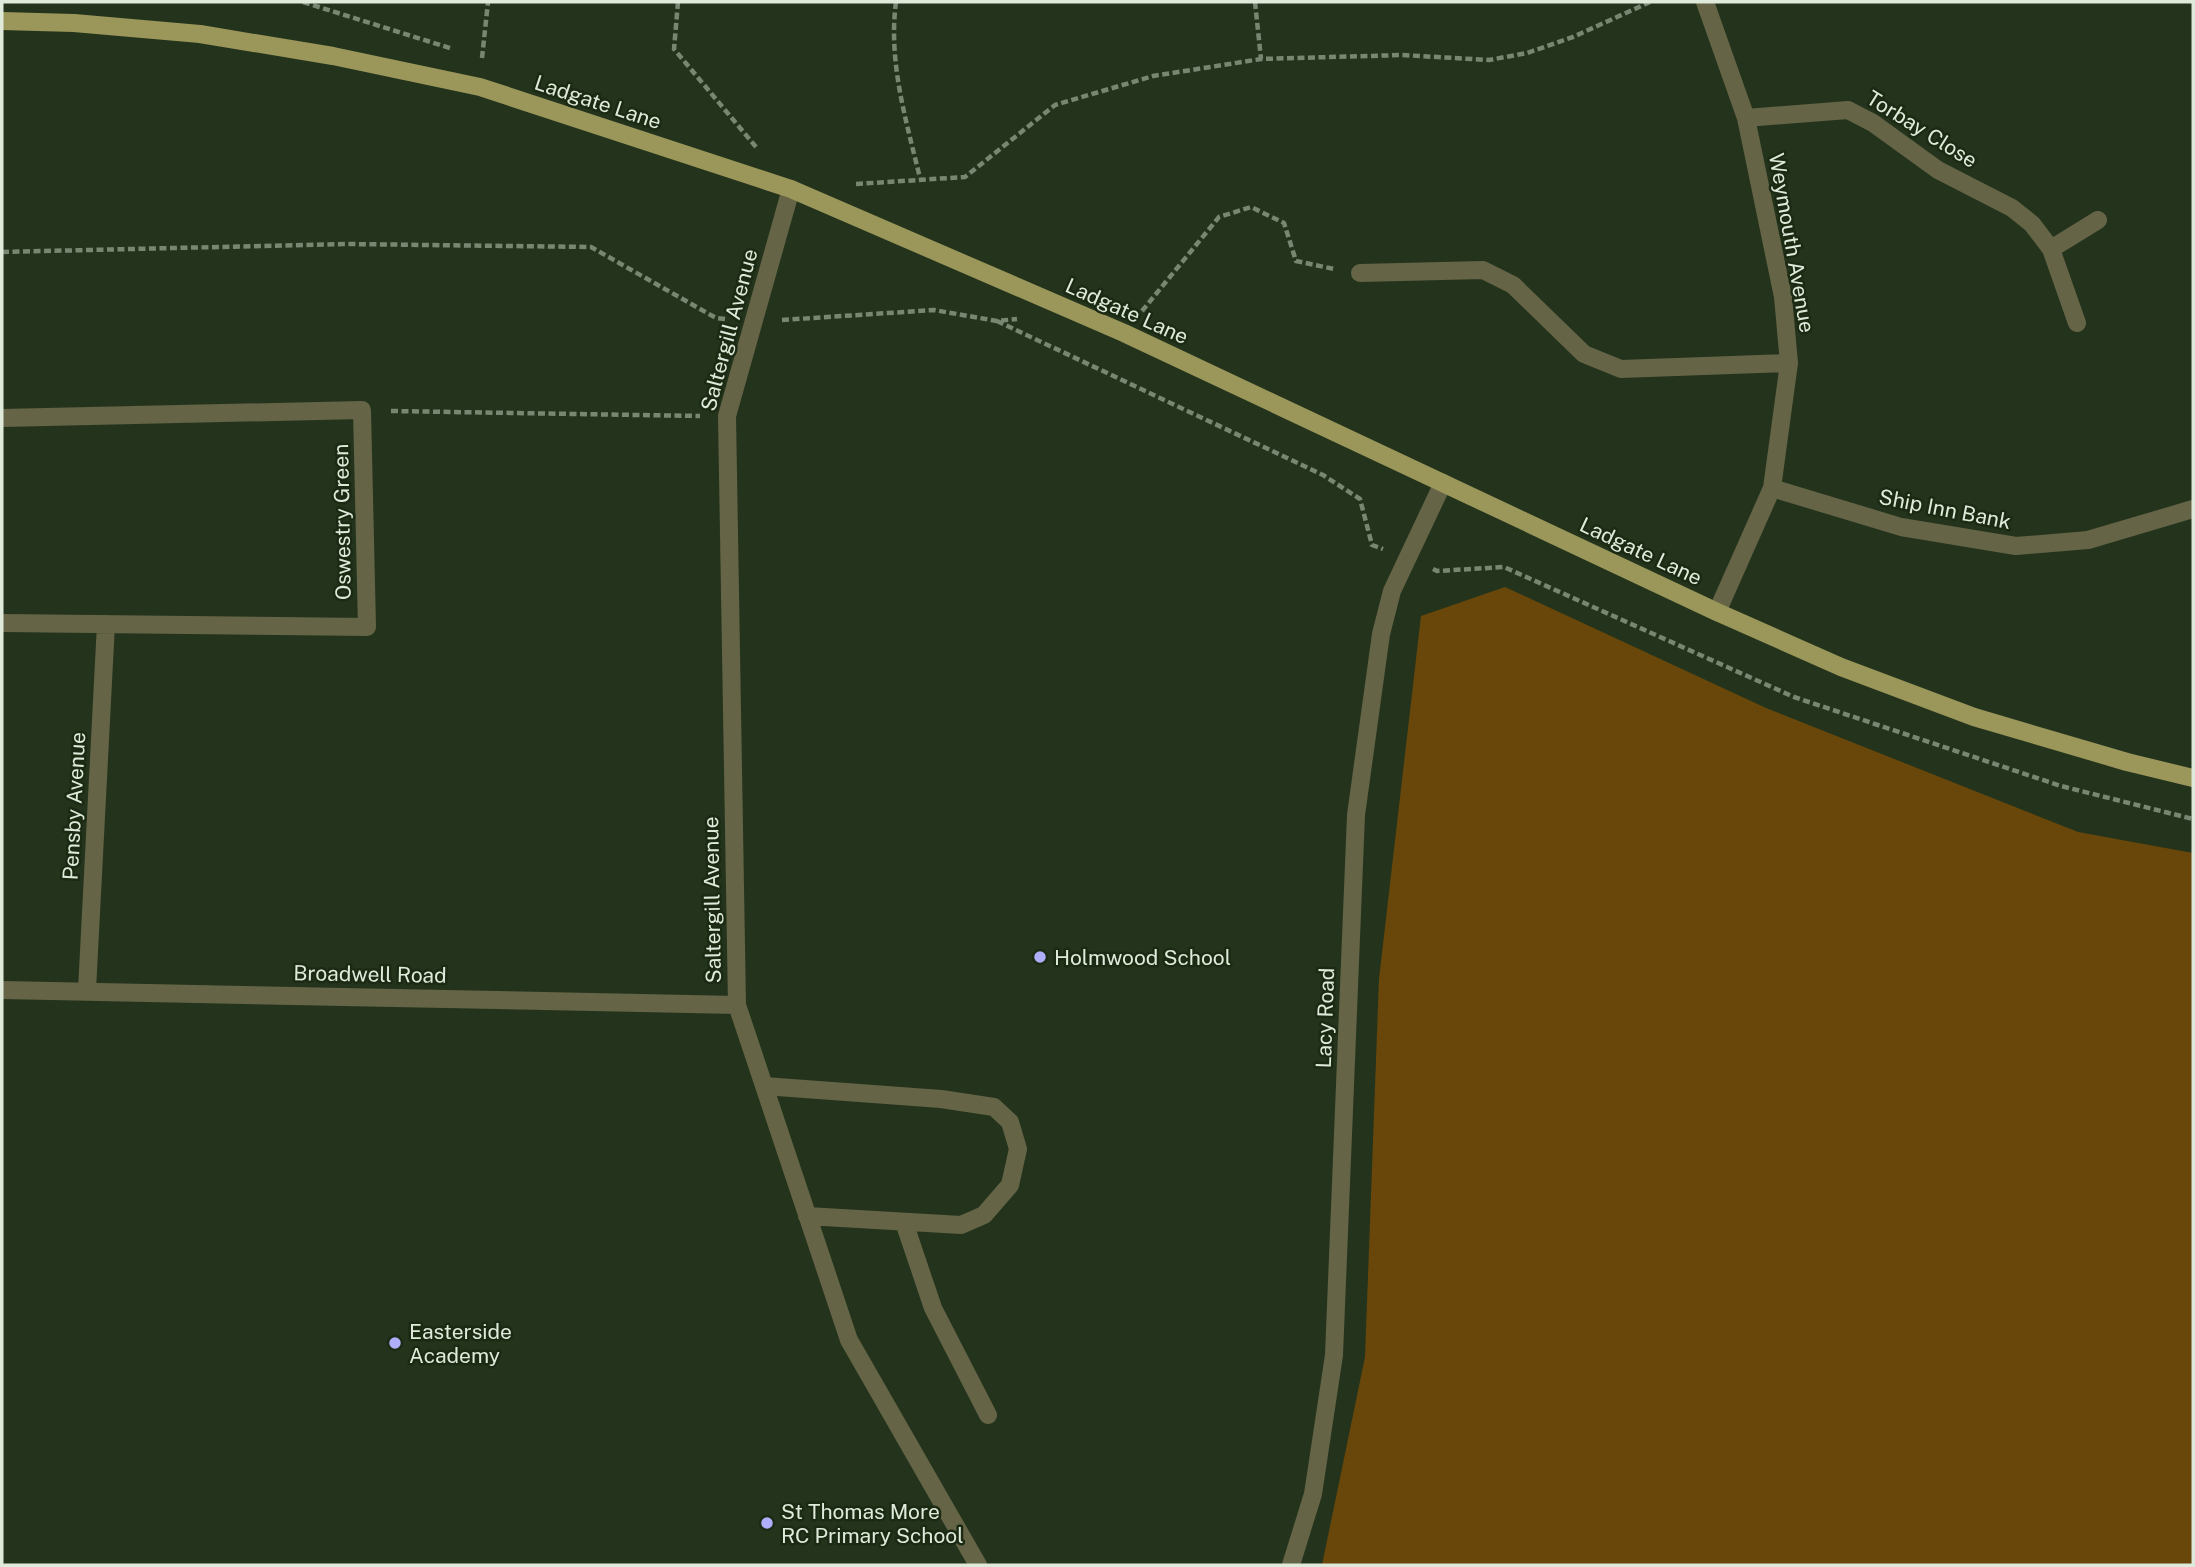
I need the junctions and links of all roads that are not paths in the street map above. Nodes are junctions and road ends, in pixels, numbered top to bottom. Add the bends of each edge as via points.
1 (1705, 2) edge
2 (2, 21) edge
3 (1746, 118) junction
4 (791, 190) junction
5 (2098, 220) dead end
6 (2051, 249) junction
7 (1360, 274) road end
8 (2077, 323) dead end
9 (1789, 363) junction
10 (2, 418) edge
11 (1443, 483) junction
12 (1772, 488) junction
13 (2193, 509) edge
14 (1717, 612) junction
15 (2, 623) edge
16 (106, 624) junction
17 (2193, 778) edge
18 (2, 990) edge
19 (87, 990) junction
20 (737, 1005) junction
21 (764, 1086) junction
22 (807, 1216) junction
23 (904, 1222) junction
24 (988, 1415) dead end
25 (978, 1565) edge
26 (1291, 1565) edge

1 - 3 street, Weymouth Avenue
2 - 4 main road, Ladgate Lane via 200,34 480,87
3 - 6 street, Torbay Close via 1848,110 1938,170 2012,208
3 - 9 street, Weymouth Avenue via 1783,297
4 - 11 main road, Ladgate Lane via 1124,333
4 - 20 street, Saltergill Avenue via 727,416
5 - 6 street
6 - 8 street, Torbay Close
7 - 9 street via 1483,270 1513,285 1584,354 1620,369
9 - 12 street, Weymouth Avenue
10 - 16 street, Oswestry Green via 362,411 367,627
11 - 14 main road, Ladgate Lane
11 - 26 street, Lacy Road via 1392,591 1381,634 1356,815 1334,1355 1313,1494
12 - 13 street, Ship Inn Bank via 1901,527 2016,546 2088,540
12 - 14 street, Weymouth Avenue
14 - 17 main road, Ladgate Lane via 1841,667 1974,717
15 - 16 street, Oswestry Green
16 - 19 street, Pensby Avenue
18 - 19 street, Broadwell Road
19 - 20 street, Broadwell Road
20 - 21 street, Saltergill Avenue
21 - 22 street, Saltergill Avenue
21 - 23 street via 941,1099 994,1107 1010,1122 1018,1149 1010,1185 984,1215 961,1225
22 - 23 street
22 - 25 street, Saltergill Avenue via 849,1340
23 - 24 street via 933,1308

